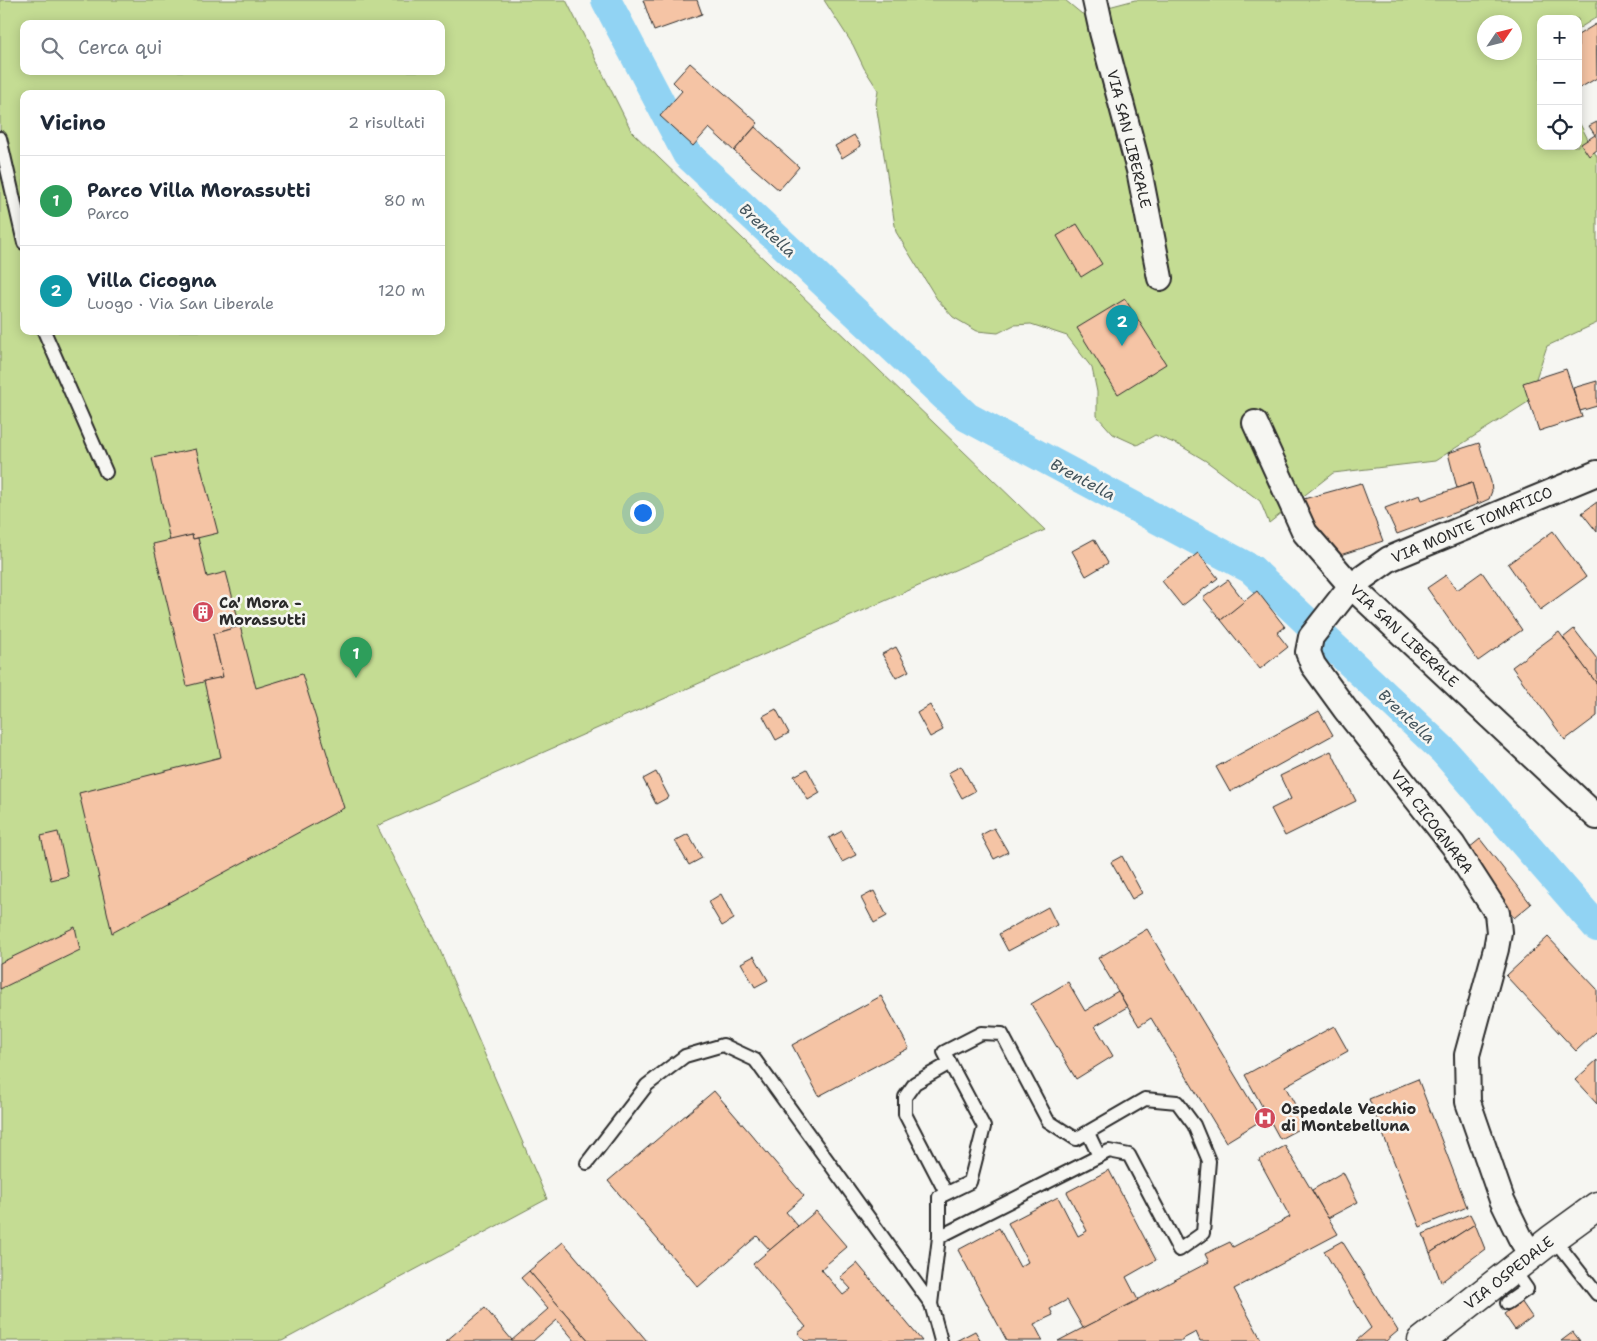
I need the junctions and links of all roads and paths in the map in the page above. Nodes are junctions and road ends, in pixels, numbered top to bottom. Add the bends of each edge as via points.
1 (1095, 0) edge
2 (0, 138) edge
3 (20, 226) edge
4 (1160, 278) dead end
5 (46, 335) edge
6 (1254, 423) dead end
7 (106, 472) dead end
8 (1597, 473) edge
9 (1351, 586) junction
10 (1597, 817) edge
11 (950, 1063) junction
12 (1088, 1133) junction
13 (1099, 1156) junction
14 (587, 1163) dead end
15 (946, 1193) junction
16 (1597, 1206) edge
17 (939, 1236) junction
18 (1552, 1238) junction
19 (1522, 1262) junction
20 (1597, 1294) edge
21 (1507, 1303) dead end
22 (931, 1304) junction
23 (940, 1341) edge
24 (1422, 1341) edge

1 - 4 street, VIA SAN LIBERALE via 1139,170
2 - 3 lane
5 - 7 lane
6 - 9 street, VIA SAN LIBERALE via 1306,533
8 - 9 street, VIA MONTE TOMATICO via 1389,559
9 - 10 street, VIA SAN LIBERALE
9 - 19 street, VIA CICOGNARA via 1311,637 1308,652 1313,665 1344,709 1453,845 1497,913 1499,932 1496,950 1467,1056 1468,1102 1502,1200 1520,1237
11 - 12 lane via 944,1052 981,1033 1002,1034 1048,1120 1076,1139
11 - 15 lane via 984,1127 970,1182
11 - 15 lane via 915,1082 905,1097 905,1114
12 - 13 lane
12 - 13 lane via 1145,1099 1177,1102 1194,1126 1209,1161 1202,1233 1179,1250 1129,1156 1109,1151
13 - 17 lane
14 - 22 lane via 647,1085 686,1056 723,1045 755,1060
15 - 17 lane via 939,1197
16 - 18 street, VIA OSPEDALE
17 - 22 lane
18 - 19 street, VIA OSPEDALE
18 - 20 lane
19 - 21 lane via 1527,1288
19 - 24 street, VIA OSPEDALE
22 - 23 lane

